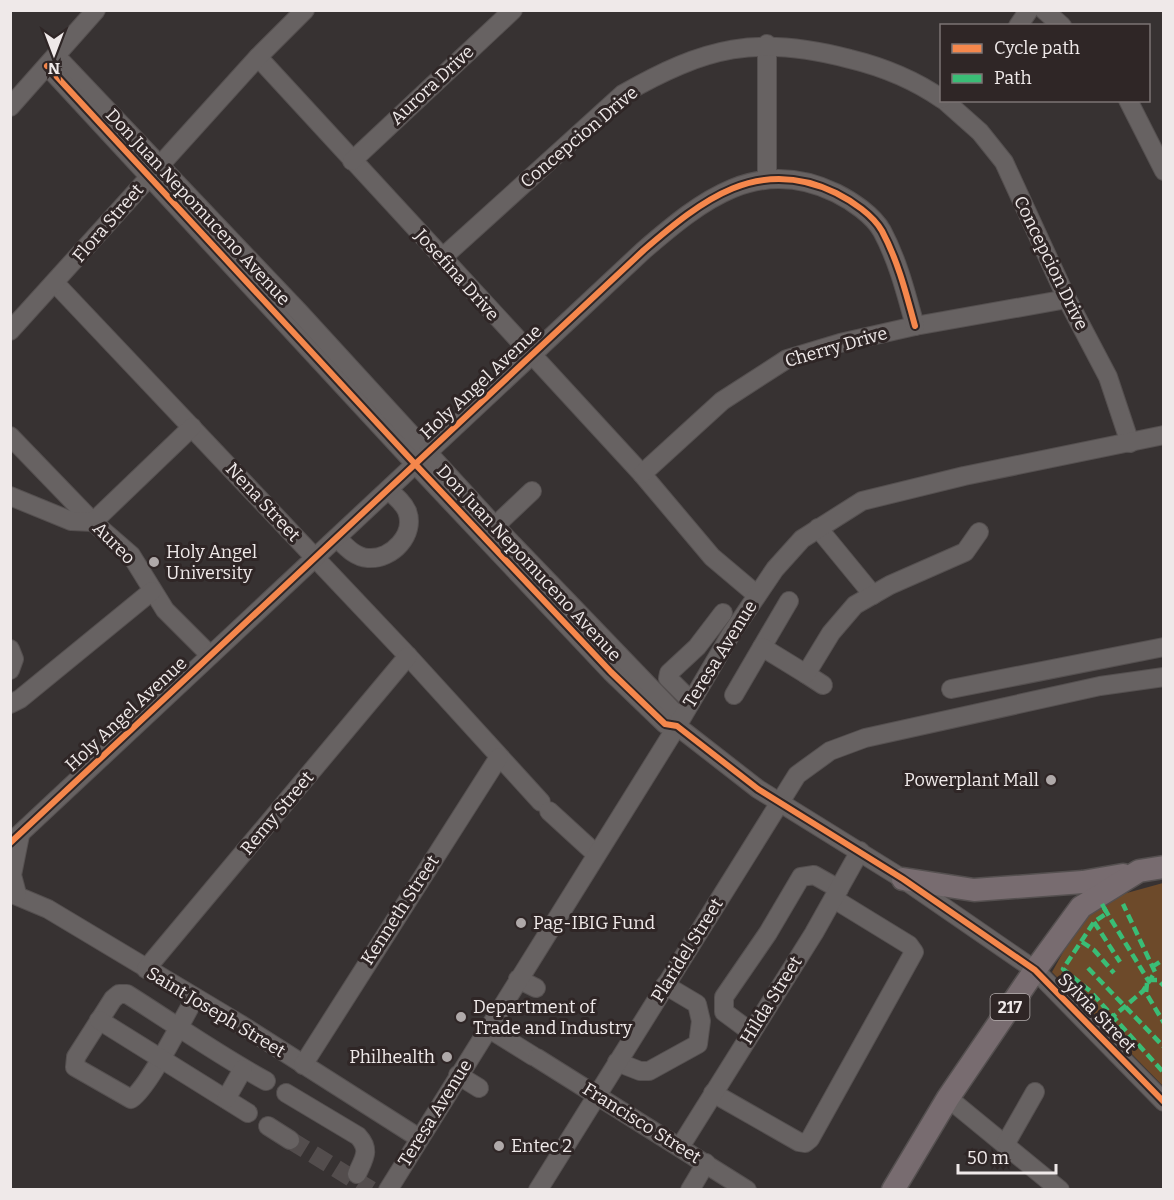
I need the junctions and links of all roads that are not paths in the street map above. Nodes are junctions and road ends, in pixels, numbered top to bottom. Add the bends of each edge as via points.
1 (96, 10) edge
2 (305, 10) edge
3 (513, 10) edge
4 (1029, 10) edge
5 (1044, 10) edge
6 (1019, 24) edge
7 (1060, 24) edge
8 (767, 44) junction
9 (258, 57) junction
10 (51, 61) junction
11 (940, 96) edge
12 (950, 102) edge
13 (1129, 102) edge
14 (10, 107) edge
15 (352, 161) junction
16 (153, 171) junction
17 (1164, 171) edge
18 (767, 179) junction
19 (442, 258) junction
20 (55, 283) junction
21 (1067, 299) junction
22 (915, 326) junction
23 (10, 331) edge
24 (532, 355) junction
25 (192, 427) junction
26 (1164, 435) edge
27 (10, 436) edge
28 (1130, 443) junction
29 (423, 458) junction
30 (642, 474) junction
31 (388, 490) junction
32 (532, 491) dead end
33 (10, 495) edge
34 (93, 522) junction
35 (495, 526) junction
36 (818, 528) junction
37 (979, 532) dead end
38 (337, 538) junction
39 (316, 558) junction
40 (152, 591) junction
41 (550, 594) junction
42 (757, 595) junction
43 (873, 595) junction
44 (789, 601) dead end
45 (723, 613) dead end
46 (762, 647) junction
47 (1164, 648) edge
48 (10, 649) edge
49 (210, 656) junction
50 (408, 656) junction
51 (10, 670) edge
52 (806, 674) junction
53 (1164, 676) edge
54 (823, 685) dead end
55 (951, 689) dead end
56 (734, 695) dead end
57 (690, 700) junction
58 (10, 704) edge
59 (677, 726) junction
60 (499, 757) junction
61 (780, 802) junction
62 (15, 839) edge
63 (860, 851) junction
64 (596, 854) junction
65 (1164, 867) edge
66 (1139, 872) junction
67 (903, 879) junction
68 (14, 894) edge
69 (836, 894) junction
70 (146, 969) junction
71 (1035, 970) junction
72 (518, 979) junction
73 (665, 985) junction
74 (536, 988) dead end
75 (195, 998) junction
76 (99, 1020) junction
77 (178, 1027) junction
78 (488, 1028) junction
79 (751, 1032) junction
80 (161, 1059) junction
81 (617, 1062) junction
82 (303, 1065) junction
83 (243, 1069) junction
84 (458, 1076) junction
85 (266, 1082) dead end
86 (479, 1088) dead end
87 (1035, 1092) dead end
88 (286, 1093) dead end
89 (713, 1093) junction
90 (596, 1095) junction
91 (948, 1098) junction
92 (226, 1099) junction
93 (1164, 1102) edge
94 (248, 1113) dead end
95 (268, 1126) dead end
96 (419, 1138) junction
97 (290, 1140) tunnel mouth
98 (1006, 1143) junction
99 (680, 1147) junction
100 (706, 1163) junction
101 (357, 1174) dead end
102 (385, 1189) edge
103 (538, 1190) edge
104 (690, 1190) edge
105 (747, 1190) edge
106 (893, 1190) edge
107 (1060, 1190) edge

1 - 10 street
2 - 9 street, Flora Street
3 - 15 street, Aurora Drive
4 - 6 street
5 - 7 street
8 - 11 street, Concepcion Drive via 824,52 884,68
8 - 18 street
8 - 19 street, Concepcion Drive via 698,58 623,94
9 - 15 street, Josefina Drive
9 - 16 street, Flora Street
10 - 14 street
10 - 16 street, Don Juan Nepomuceno Avenue
12 - 21 street, Concepcion Drive via 1004,162
13 - 17 street
15 - 19 street, Josefina Drive
16 - 20 street, Flora Street
16 - 29 street, Don Juan Nepomuceno Avenue
18 - 22 street, Holy Angel Avenue via 782,177 816,184 856,204 881,228 901,272
18 - 24 street, Holy Angel Avenue via 700,204
19 - 24 street, Josefina Drive
20 - 23 street, Flora Street
20 - 25 street, Nena Street
21 - 22 street, Cherry Drive
21 - 28 street, Concepcion Drive via 1108,377
22 - 30 street, Cherry Drive via 840,343 775,365 722,402
24 - 29 street, Holy Angel Avenue
24 - 30 street, Josefina Drive
25 - 34 street
25 - 39 street, Nena Street
26 - 28 street, Teresa Avenue
27 - 34 street, Aureo
28 - 36 street, Teresa Avenue via 862,501
29 - 31 street, Holy Angel Avenue
29 - 35 street, Don Juan Nepomuceno Avenue
29 - 41 street, Don Juan Nepomuceno Avenue
30 - 42 street, Josefina Drive via 712,557
31 - 38 street, Holy Angel Avenue
31 - 38 street via 407,511 409,524 401,542 386,554 368,558 356,554
32 - 35 street
33 - 34 street via 71,521
34 - 40 street, Aureo via 131,555
35 - 41 street, Don Juan Nepomuceno Avenue
36 - 42 street, Teresa Avenue via 802,539
36 - 43 street
37 - 43 street via 965,552
38 - 39 street, Holy Angel Avenue
39 - 49 street, Holy Angel Avenue
39 - 50 street, Nena Street
40 - 49 street, Aureo via 179,626
40 - 58 street
41 - 59 street, Don Juan Nepomuceno Avenue via 674,712
42 - 57 street, Teresa Avenue
43 - 52 street via 855,606 831,633
44 - 46 street
45 - 57 street via 697,647 669,673 670,682
46 - 52 street
46 - 56 street
47 - 55 street
48 - 51 street via 14,659
49 - 62 street, Holy Angel Avenue
50 - 60 street, Nena Street
50 - 70 street, Remy Street
52 - 54 street
53 - 61 street, Plaridel Street via 1100,686 865,738 830,751 797,775
57 - 59 street, Teresa Avenue
59 - 61 street, Don Juan Nepomuceno Avenue via 711,755
59 - 64 street, Teresa Avenue
60 - 64 street, Nena Street
60 - 82 street, Kenneth Street
61 - 63 street, Don Juan Nepomuceno Avenue
61 - 73 street, Plaridel Street
62 - 68 street, Holy Angel Avenue
63 - 67 street, Don Juan Nepomuceno Avenue
63 - 69 street, Hilda Street
64 - 72 street, Teresa Avenue
65 - 66 main road, 217
66 - 67 main road via 1083,882 974,890
66 - 71 main road, 217 via 1081,907
67 - 71 street, Don Juan Nepomuceno Avenue
68 - 70 street, Saint Joseph Street via 48,909
69 - 79 street, Hilda Street
69 - 79 street via 814,875 801,878 724,997 724,1012
69 - 89 street via 914,951 810,1138 799,1142
70 - 75 street, Saint Joseph Street
71 - 91 main road, 217
71 - 93 street, Sylvia Street
72 - 74 street
72 - 78 street, Teresa Avenue
73 - 81 street, Plaridel Street
73 - 81 street via 697,1004 701,1029 698,1044 649,1071
75 - 77 street
75 - 82 street, Saint Joseph Street
76 - 77 street via 113,999 127,994
76 - 80 street
76 - 80 street via 76,1057 75,1067 131,1099
77 - 80 street
77 - 83 street
78 - 84 street, Teresa Avenue
78 - 90 street, Francisco Street
79 - 89 street, Hilda Street
80 - 92 street
81 - 90 street, Plaridel Street
82 - 96 street, Saint Joseph Street
83 - 85 street
83 - 92 street
84 - 86 street
84 - 96 street, Teresa Avenue
87 - 98 street
88 - 101 street via 365,1143 367,1152
89 - 99 street, Hilda Street
90 - 99 street, Francisco Street
90 - 103 street, Plaridel Street
91 - 98 street
91 - 106 main road, 217
92 - 94 street
95 - 97 street
96 - 102 street, Teresa Avenue
98 - 107 street
99 - 100 street, Francisco Street
100 - 104 street
100 - 105 street, Francisco Street

